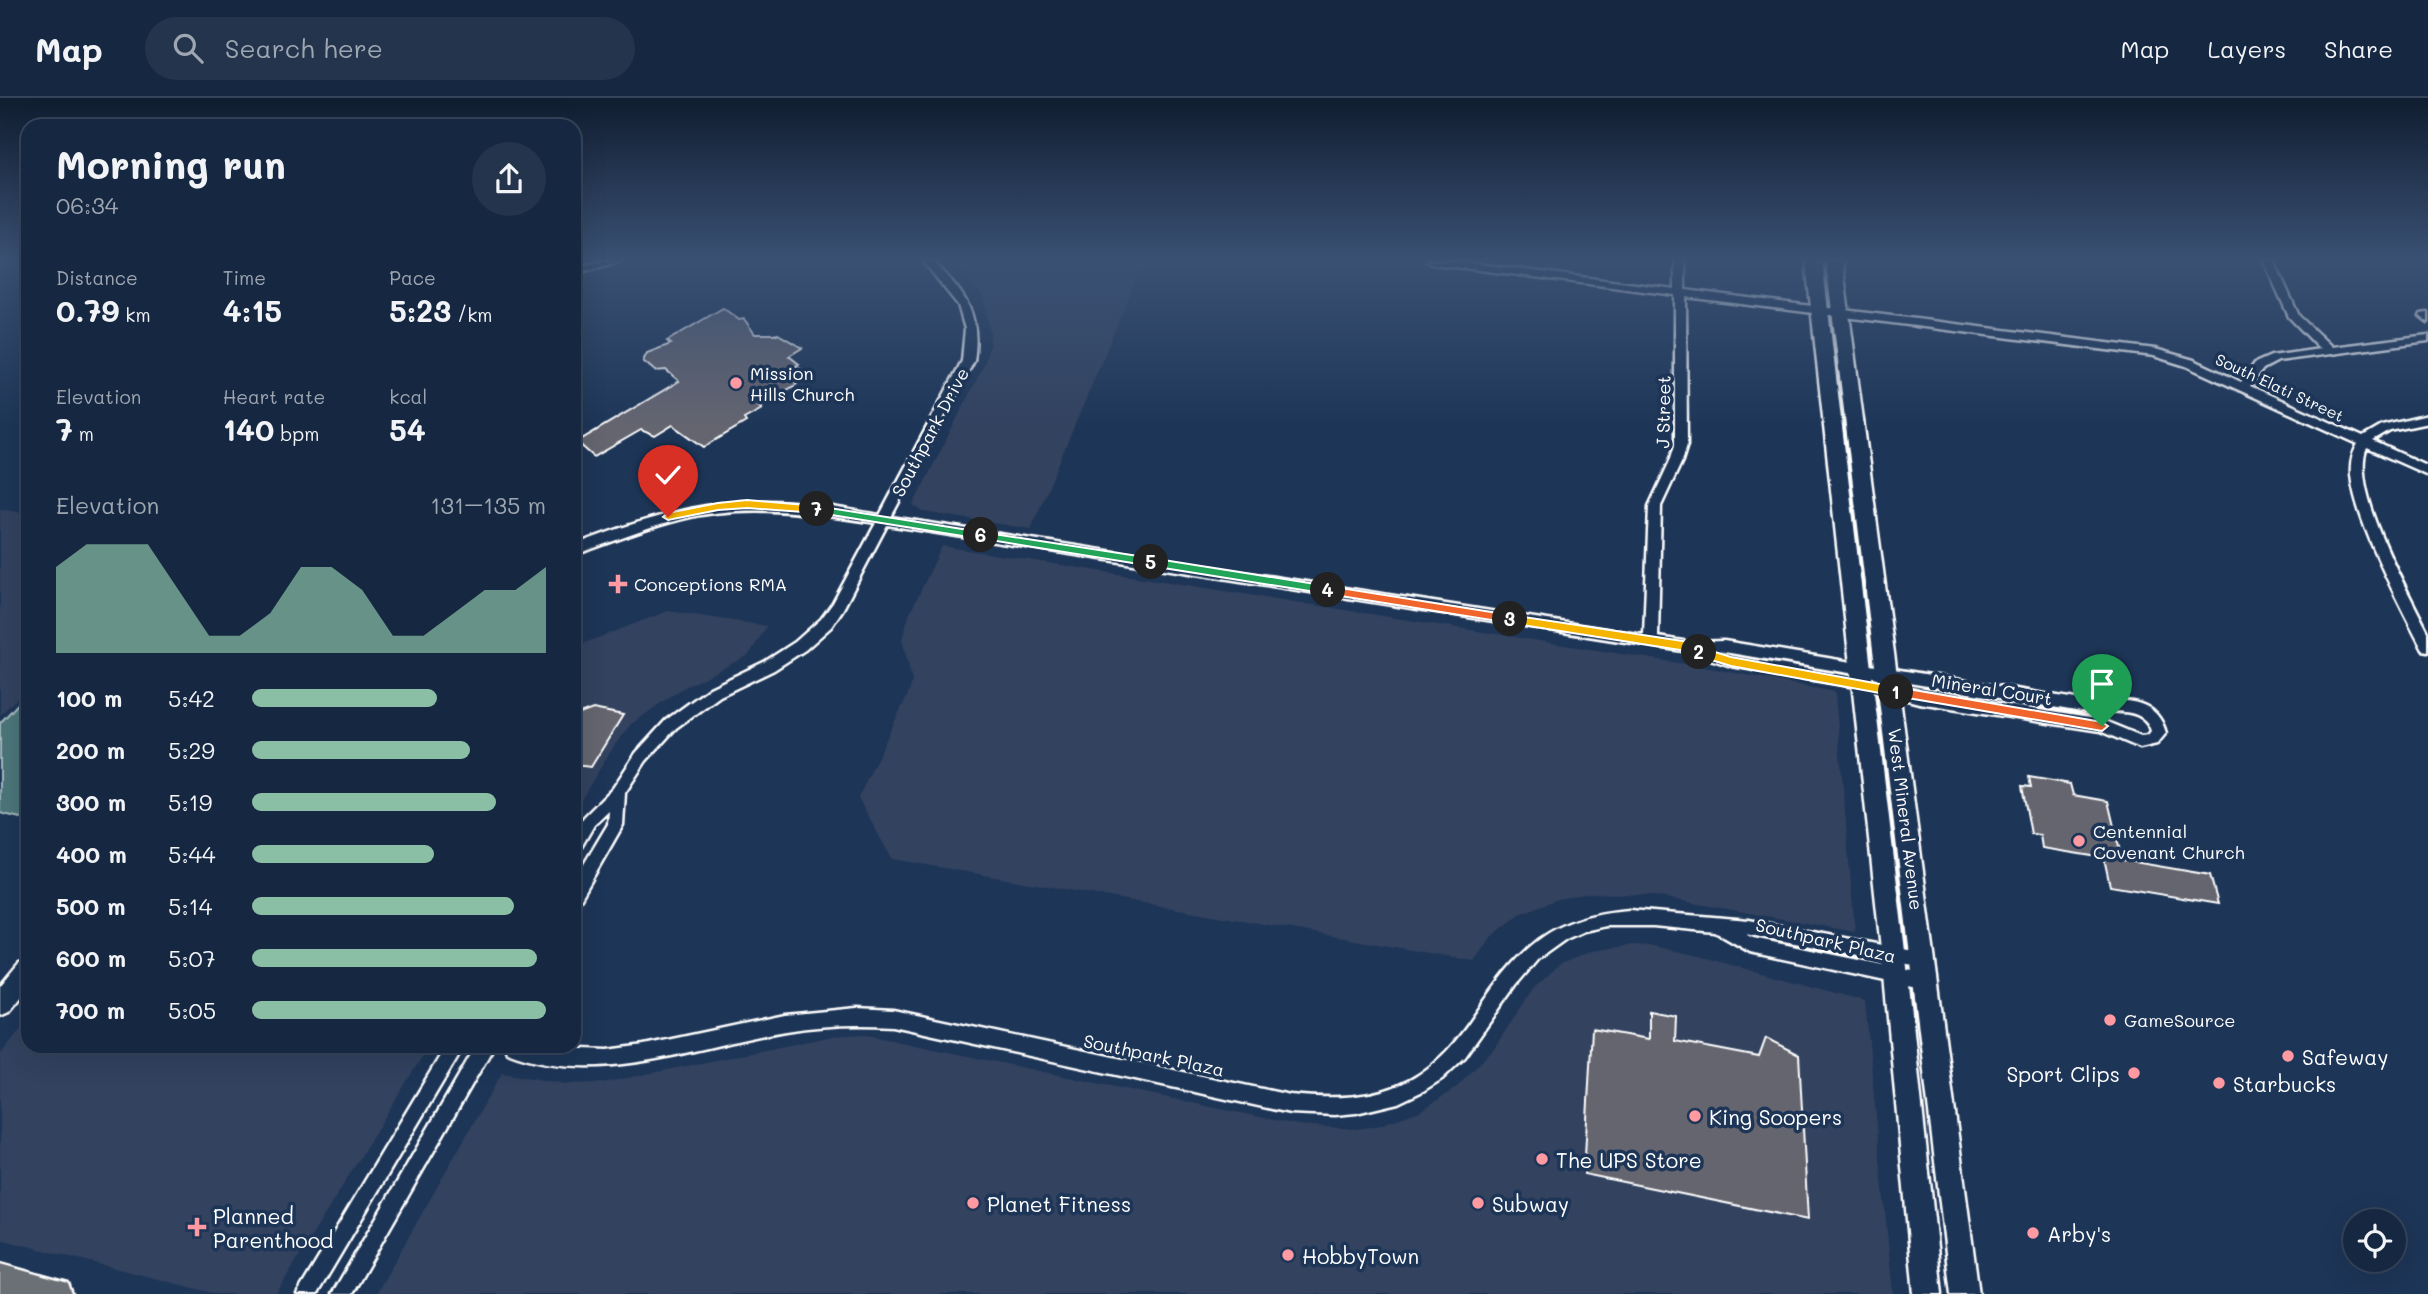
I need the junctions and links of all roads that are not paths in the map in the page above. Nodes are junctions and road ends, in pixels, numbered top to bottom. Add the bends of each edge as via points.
1 (969, 317) edge
2 (1680, 317) edge
3 (1820, 317) edge
4 (1841, 317) edge
5 (1877, 317) edge
6 (2294, 317) edge
7 (2428, 338) edge
8 (2328, 350) junction
9 (2243, 387) junction
10 (2428, 419) edge
11 (2365, 443) junction
12 (2428, 471) edge
13 (884, 520) junction
14 (581, 548) edge
15 (1651, 641) junction
16 (2428, 646) edge
17 (1860, 675) junction
18 (1888, 682) junction
19 (618, 792) junction
20 (581, 834) edge
21 (581, 883) edge
22 (1895, 965) junction
23 (1926, 971) junction
24 (21, 979) edge
25 (0, 1004) edge
26 (452, 1053) edge
27 (482, 1053) edge
28 (547, 1053) edge
29 (0, 1279) edge
30 (57, 1294) edge
31 (306, 1294) edge
32 (341, 1294) edge
33 (1928, 1294) edge
34 (1965, 1294) edge

1 - 13 street, Southpark Drive via 972,341 968,361
2 - 15 street, J Street via 1680,457 1655,506
3 - 17 main road, West Mineral Avenue
4 - 18 main road, West Mineral Avenue
5 - 9 street, South Elati Street via 2155,353
6 - 8 street
7 - 8 street
8 - 9 street via 2266,360
9 - 11 street, South Elati Street
10 - 11 street via 2384,429
11 - 12 street, South Elati Street
11 - 16 street via 2357,458 2365,503
13 - 14 street, Mineral Court via 800,507 727,505 668,517
13 - 15 street, Mineral Court
13 - 19 street, Southpark Drive via 826,622 781,659 680,716 646,750
15 - 17 street, Mineral Court via 1731,661
17 - 18 street, Mineral Court
17 - 22 main road, West Mineral Avenue
18 - 18 street, Mineral Court via 2102,726 2140,742 2159,733 2155,720 2135,707 2082,706
18 - 23 main road, West Mineral Avenue
19 - 20 street, Southpark Drive
19 - 21 street, Southpark Drive via 615,825
22 - 23 street, Southpark Plaza
22 - 28 street, Southpark Plaza via 1749,945 1719,928 1660,919 1591,921 1561,933 1529,957 1438,1072 1384,1100 1341,1107 1290,1104 865,1015 805,1019 610,1058
22 - 33 main road, West Mineral Avenue
23 - 34 main road, West Mineral Avenue
24 - 25 main road
26 - 31 street
27 - 32 street
29 - 30 main road

